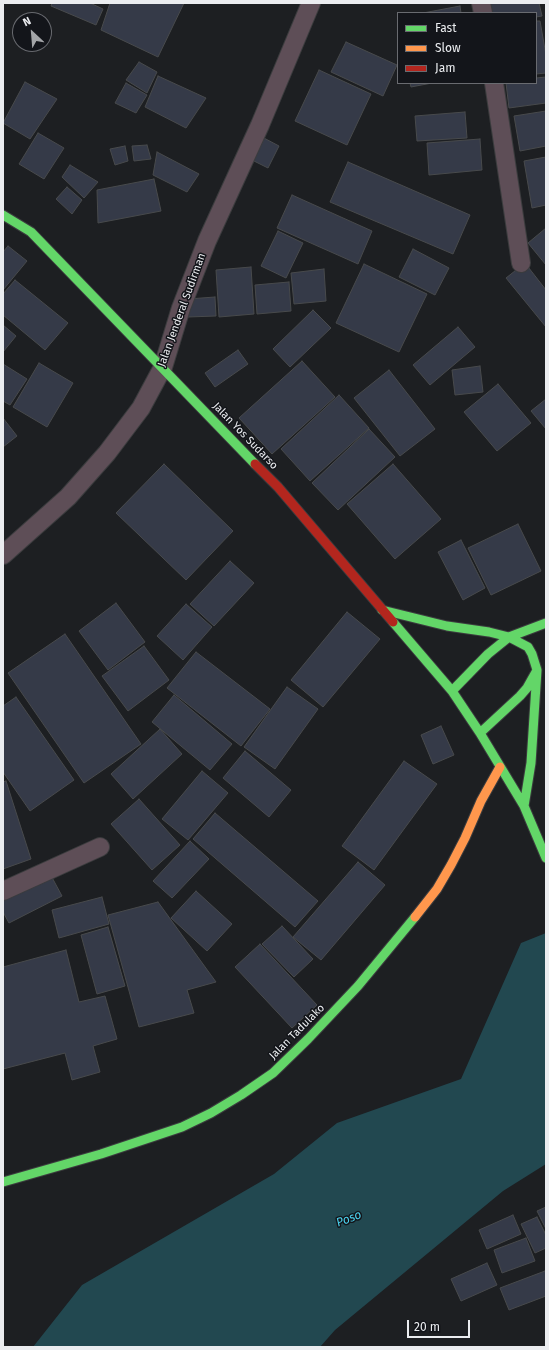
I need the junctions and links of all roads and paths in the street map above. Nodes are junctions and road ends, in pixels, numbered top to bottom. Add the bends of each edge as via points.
1 (311, 3) edge
2 (494, 84) edge
3 (3, 215) edge
4 (521, 263) dead end
5 (163, 367) junction
6 (3, 555) edge
7 (382, 610) junction
8 (546, 623) edge
9 (509, 637) junction
10 (543, 656) dead end
11 (537, 670) junction
12 (452, 692) junction
13 (480, 733) junction
14 (500, 767) junction
15 (524, 806) junction
16 (100, 847) dead end
17 (546, 858) edge
18 (3, 890) edge
19 (3, 1182) edge

1 - 5 street, Jalan Jenderal Sudirman via 260,125 207,241 181,308
2 - 4 street
3 - 5 main road, Jalan Yos Sudarso via 31,232
5 - 6 street, Jalan Jenderal Sudirman via 141,408 107,453 68,497
5 - 7 main road, Jalan Yos Sudarso via 278,487
7 - 9 main road
7 - 12 main road, Jalan Yos Sudarso
8 - 9 main road
9 - 11 main road via 528,647
9 - 12 main road via 488,654
10 - 11 main road
11 - 13 main road via 520,696
11 - 15 main road via 531,763
12 - 13 main road, Jalan Yos Sudarso
13 - 14 main road, Jalan Yos Sudarso
14 - 15 main road, Jalan Yos Sudarso
14 - 19 main road, Jalan Tadulako via 481,801 466,838 420,912 358,986 273,1073 211,1113 182,1127 101,1154
15 - 17 main road, Jalan Yos Sudarso
16 - 18 street

